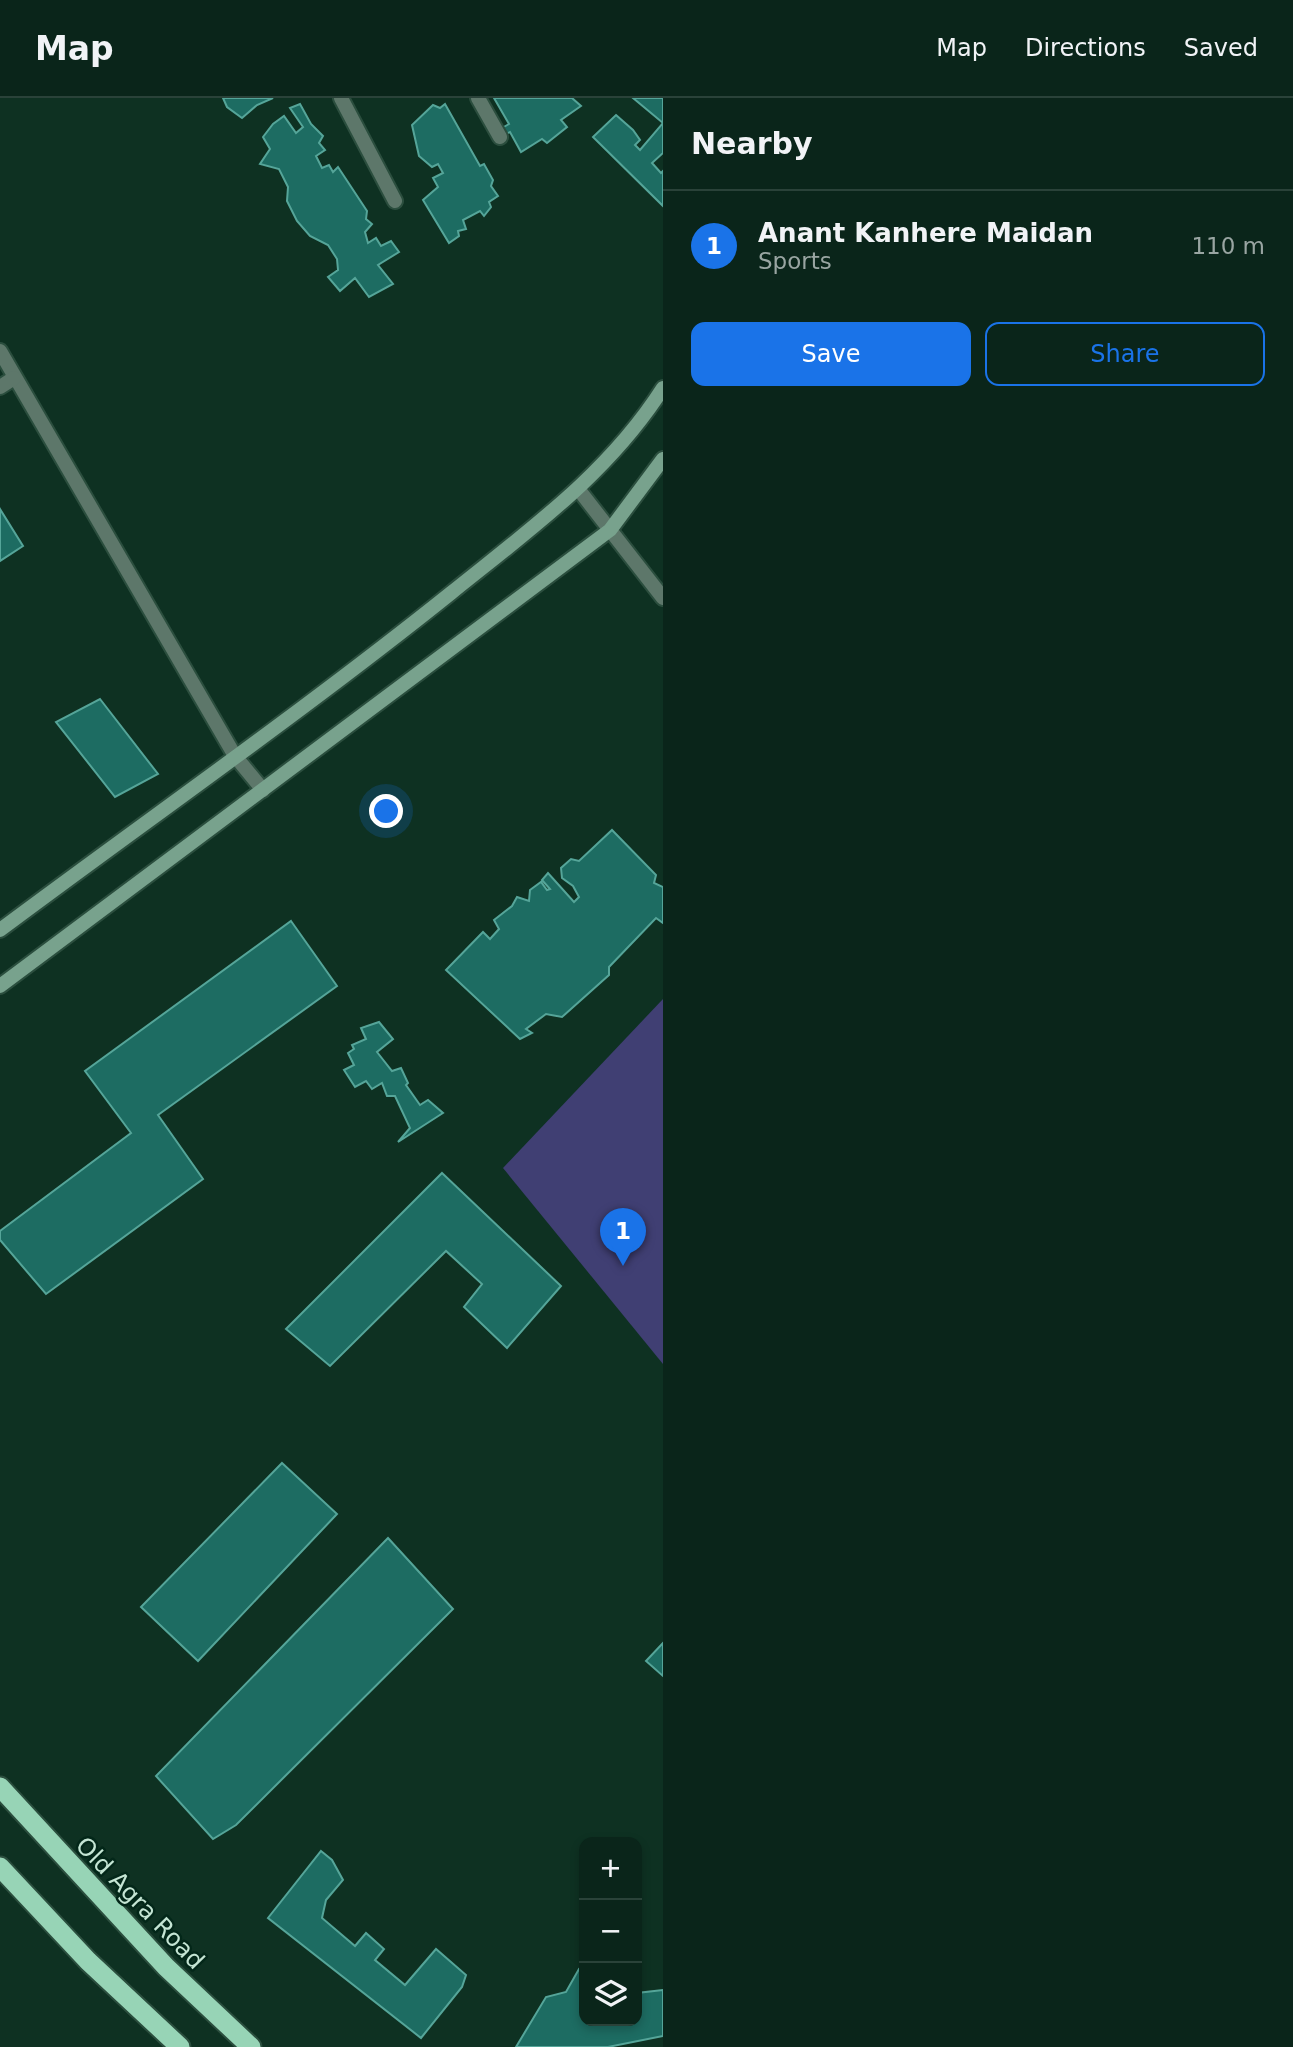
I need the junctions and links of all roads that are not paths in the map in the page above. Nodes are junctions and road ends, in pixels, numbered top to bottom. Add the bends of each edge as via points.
1 (341, 98) edge
2 (478, 98) edge
3 (500, 137) dead end
4 (395, 201) dead end
5 (0, 351) edge
6 (14, 378) junction
7 (0, 387) edge
8 (663, 388) edge
9 (663, 458) edge
10 (579, 490) junction
11 (610, 530) junction
12 (663, 598) edge
13 (235, 756) junction
14 (263, 790) junction
15 (0, 930) edge
16 (0, 986) edge
17 (0, 1787) edge
18 (0, 1867) edge
19 (180, 2047) edge
20 (251, 2047) edge

1 - 4 street
2 - 3 street
5 - 6 street
6 - 7 street
6 - 13 street
8 - 10 main road via 641,421
9 - 11 main road
10 - 11 street
10 - 13 main road via 401,633
11 - 12 street
11 - 14 main road
13 - 14 street
13 - 15 main road
14 - 16 main road
17 - 20 highway, Old Agra Road via 166,1968
18 - 19 highway via 88,1961

